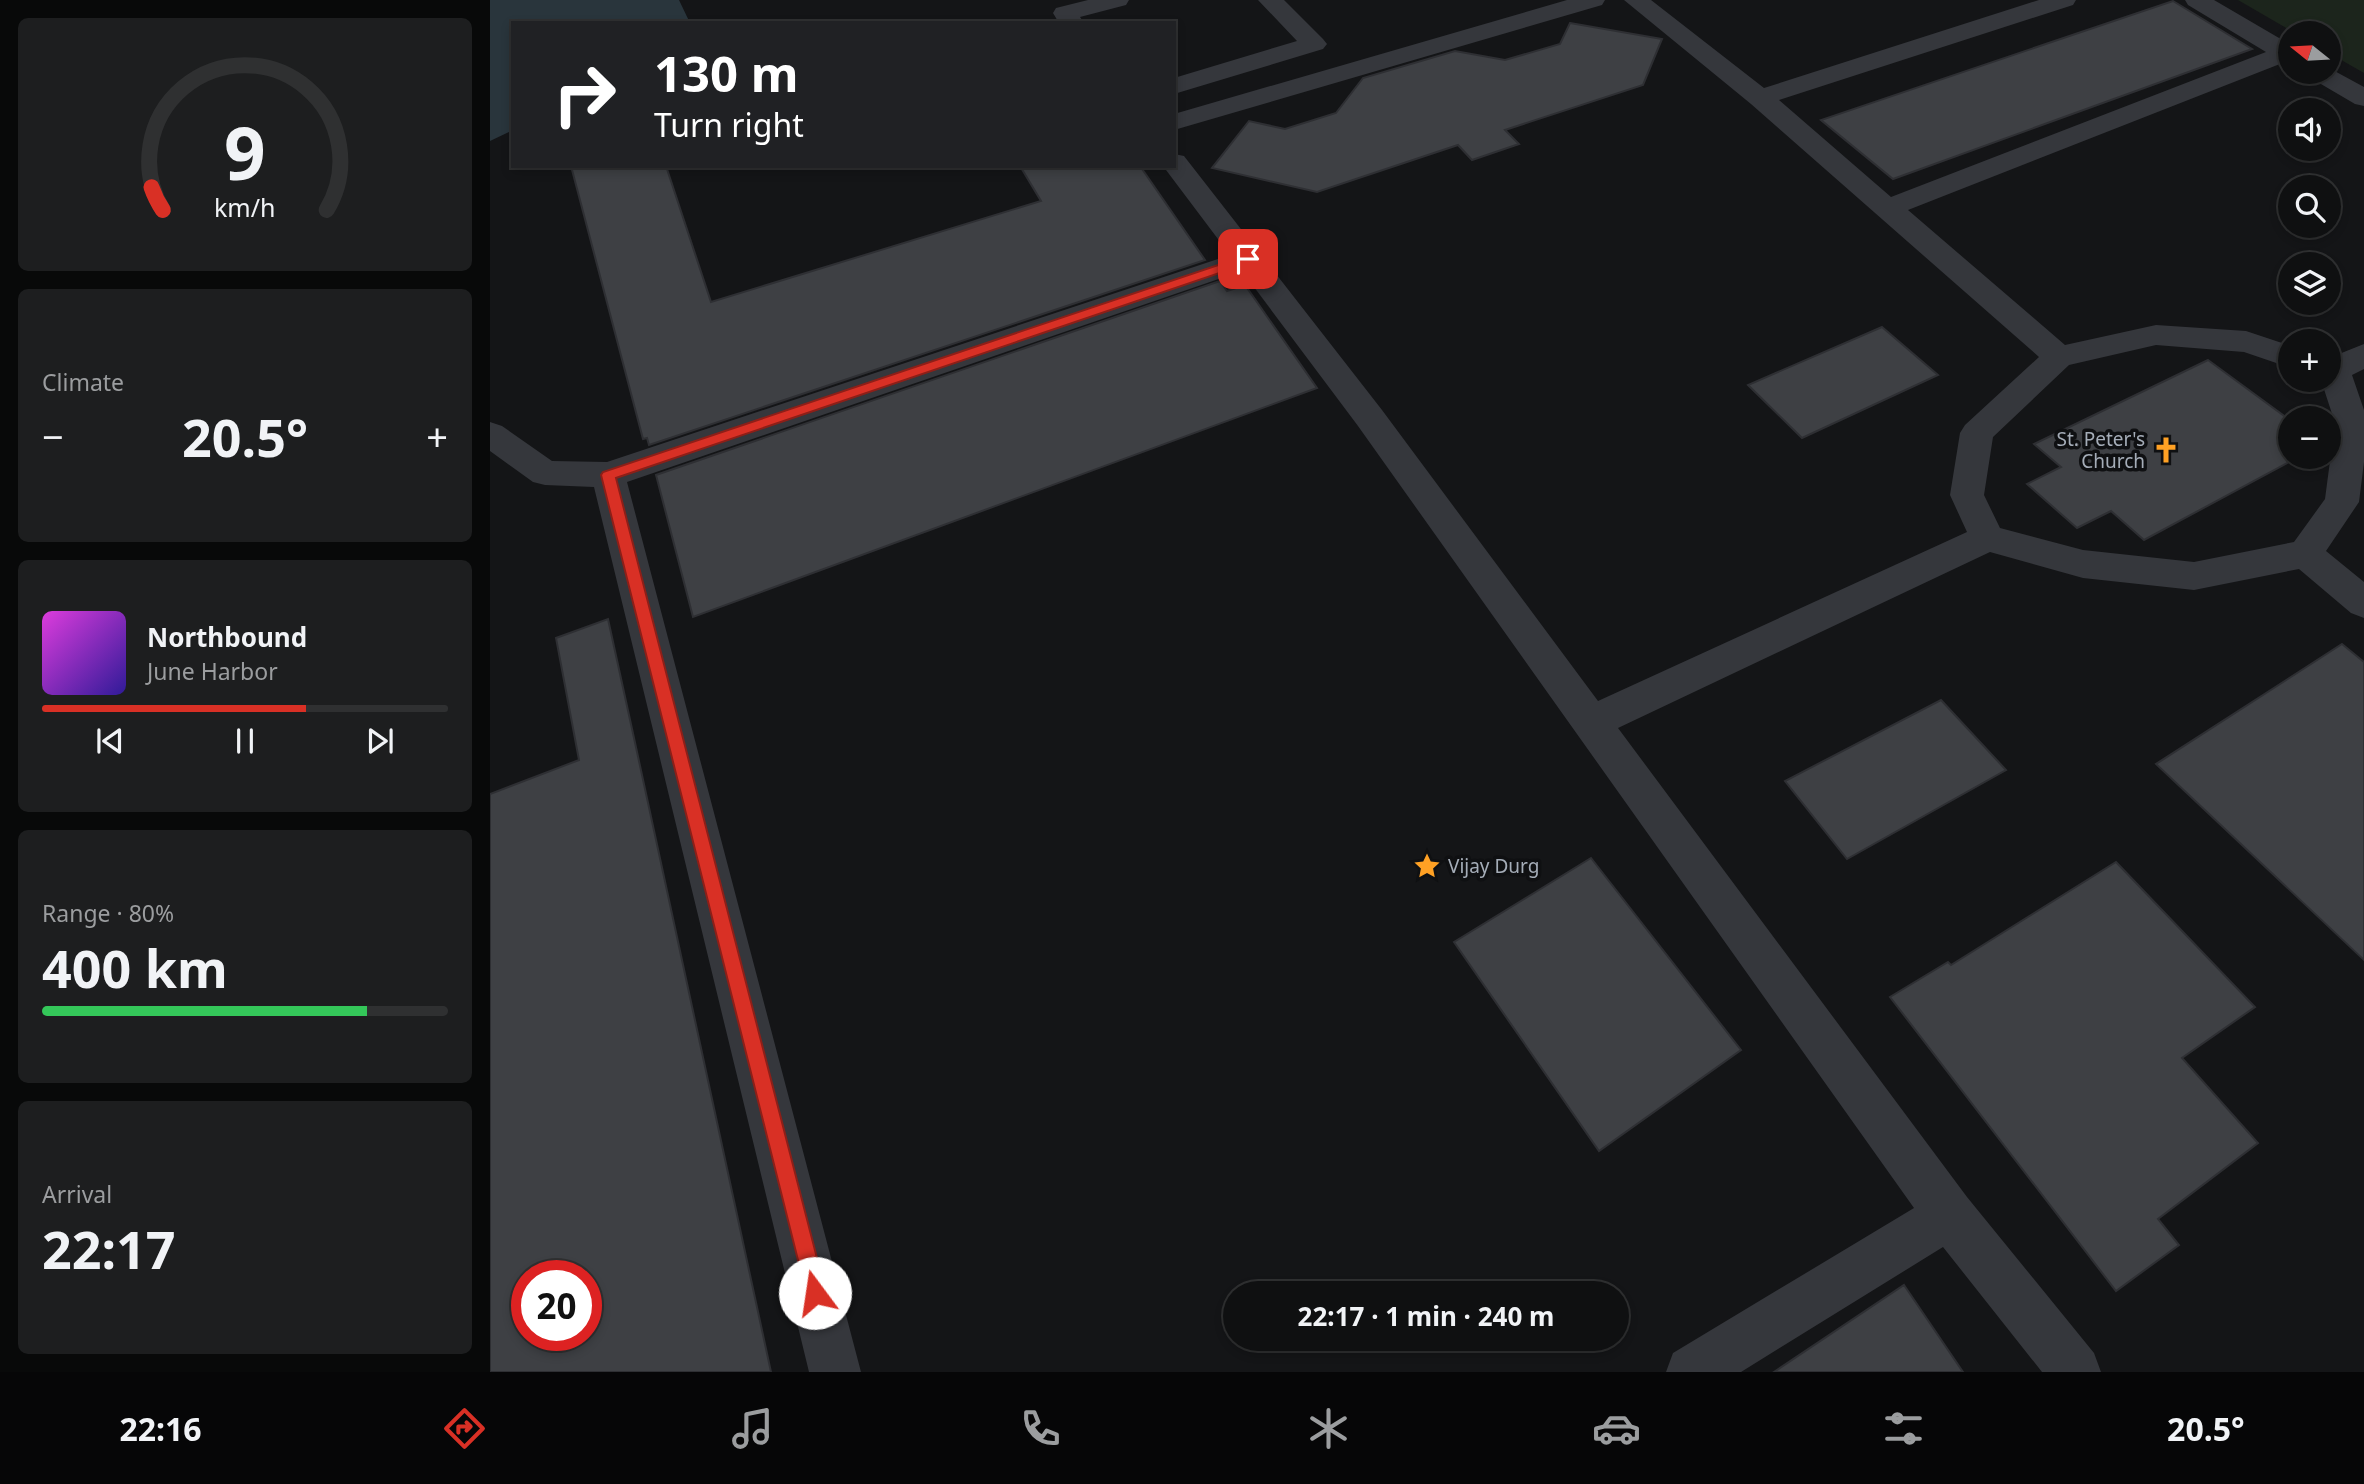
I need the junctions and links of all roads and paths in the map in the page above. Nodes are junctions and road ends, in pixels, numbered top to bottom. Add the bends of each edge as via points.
1 (1116, 0) edge
2 (1270, 0) edge
3 (1593, 0) edge
4 (1636, 0) edge
5 (2064, 0) edge
6 (2197, 0) edge
7 (1071, 21) edge
8 (2278, 48) edge
9 (2278, 58) edge
10 (2339, 84) edge
11 (1176, 85) edge
12 (1760, 97) junction
13 (2364, 98) edge
14 (1176, 121) edge
15 (1176, 165) edge
16 (1888, 208) junction
17 (1248, 259) junction
18 (2278, 353) edge
19 (2364, 355) edge
20 (2059, 358) junction
21 (2341, 365) edge
22 (2340, 392) edge
23 (490, 434) edge
24 (608, 475) junction
25 (1987, 538) junction
26 (2305, 554) junction
27 (2359, 592) edge
28 (1591, 722) junction
29 (1949, 1214) junction
30 (835, 1372) edge
31 (1692, 1372) edge
32 (2076, 1372) edge

1 - 7 lane via 1065,13
2 - 11 lane via 1314,44
3 - 14 lane
4 - 12 lane
5 - 12 lane
6 - 8 lane
9 - 16 lane
10 - 13 lane
12 - 16 lane
15 - 17 lane
16 - 20 lane
17 - 24 lane
17 - 28 lane
18 - 20 lane via 2246,342 2156,335
19 - 21 lane
20 - 25 lane via 1978,433 1967,495
22 - 26 lane via 2352,424 2342,502
23 - 24 lane via 545,473
24 - 30 lane
25 - 26 lane via 2083,564 2194,576
25 - 28 lane
26 - 27 lane
28 - 29 lane
29 - 31 lane
29 - 32 lane

